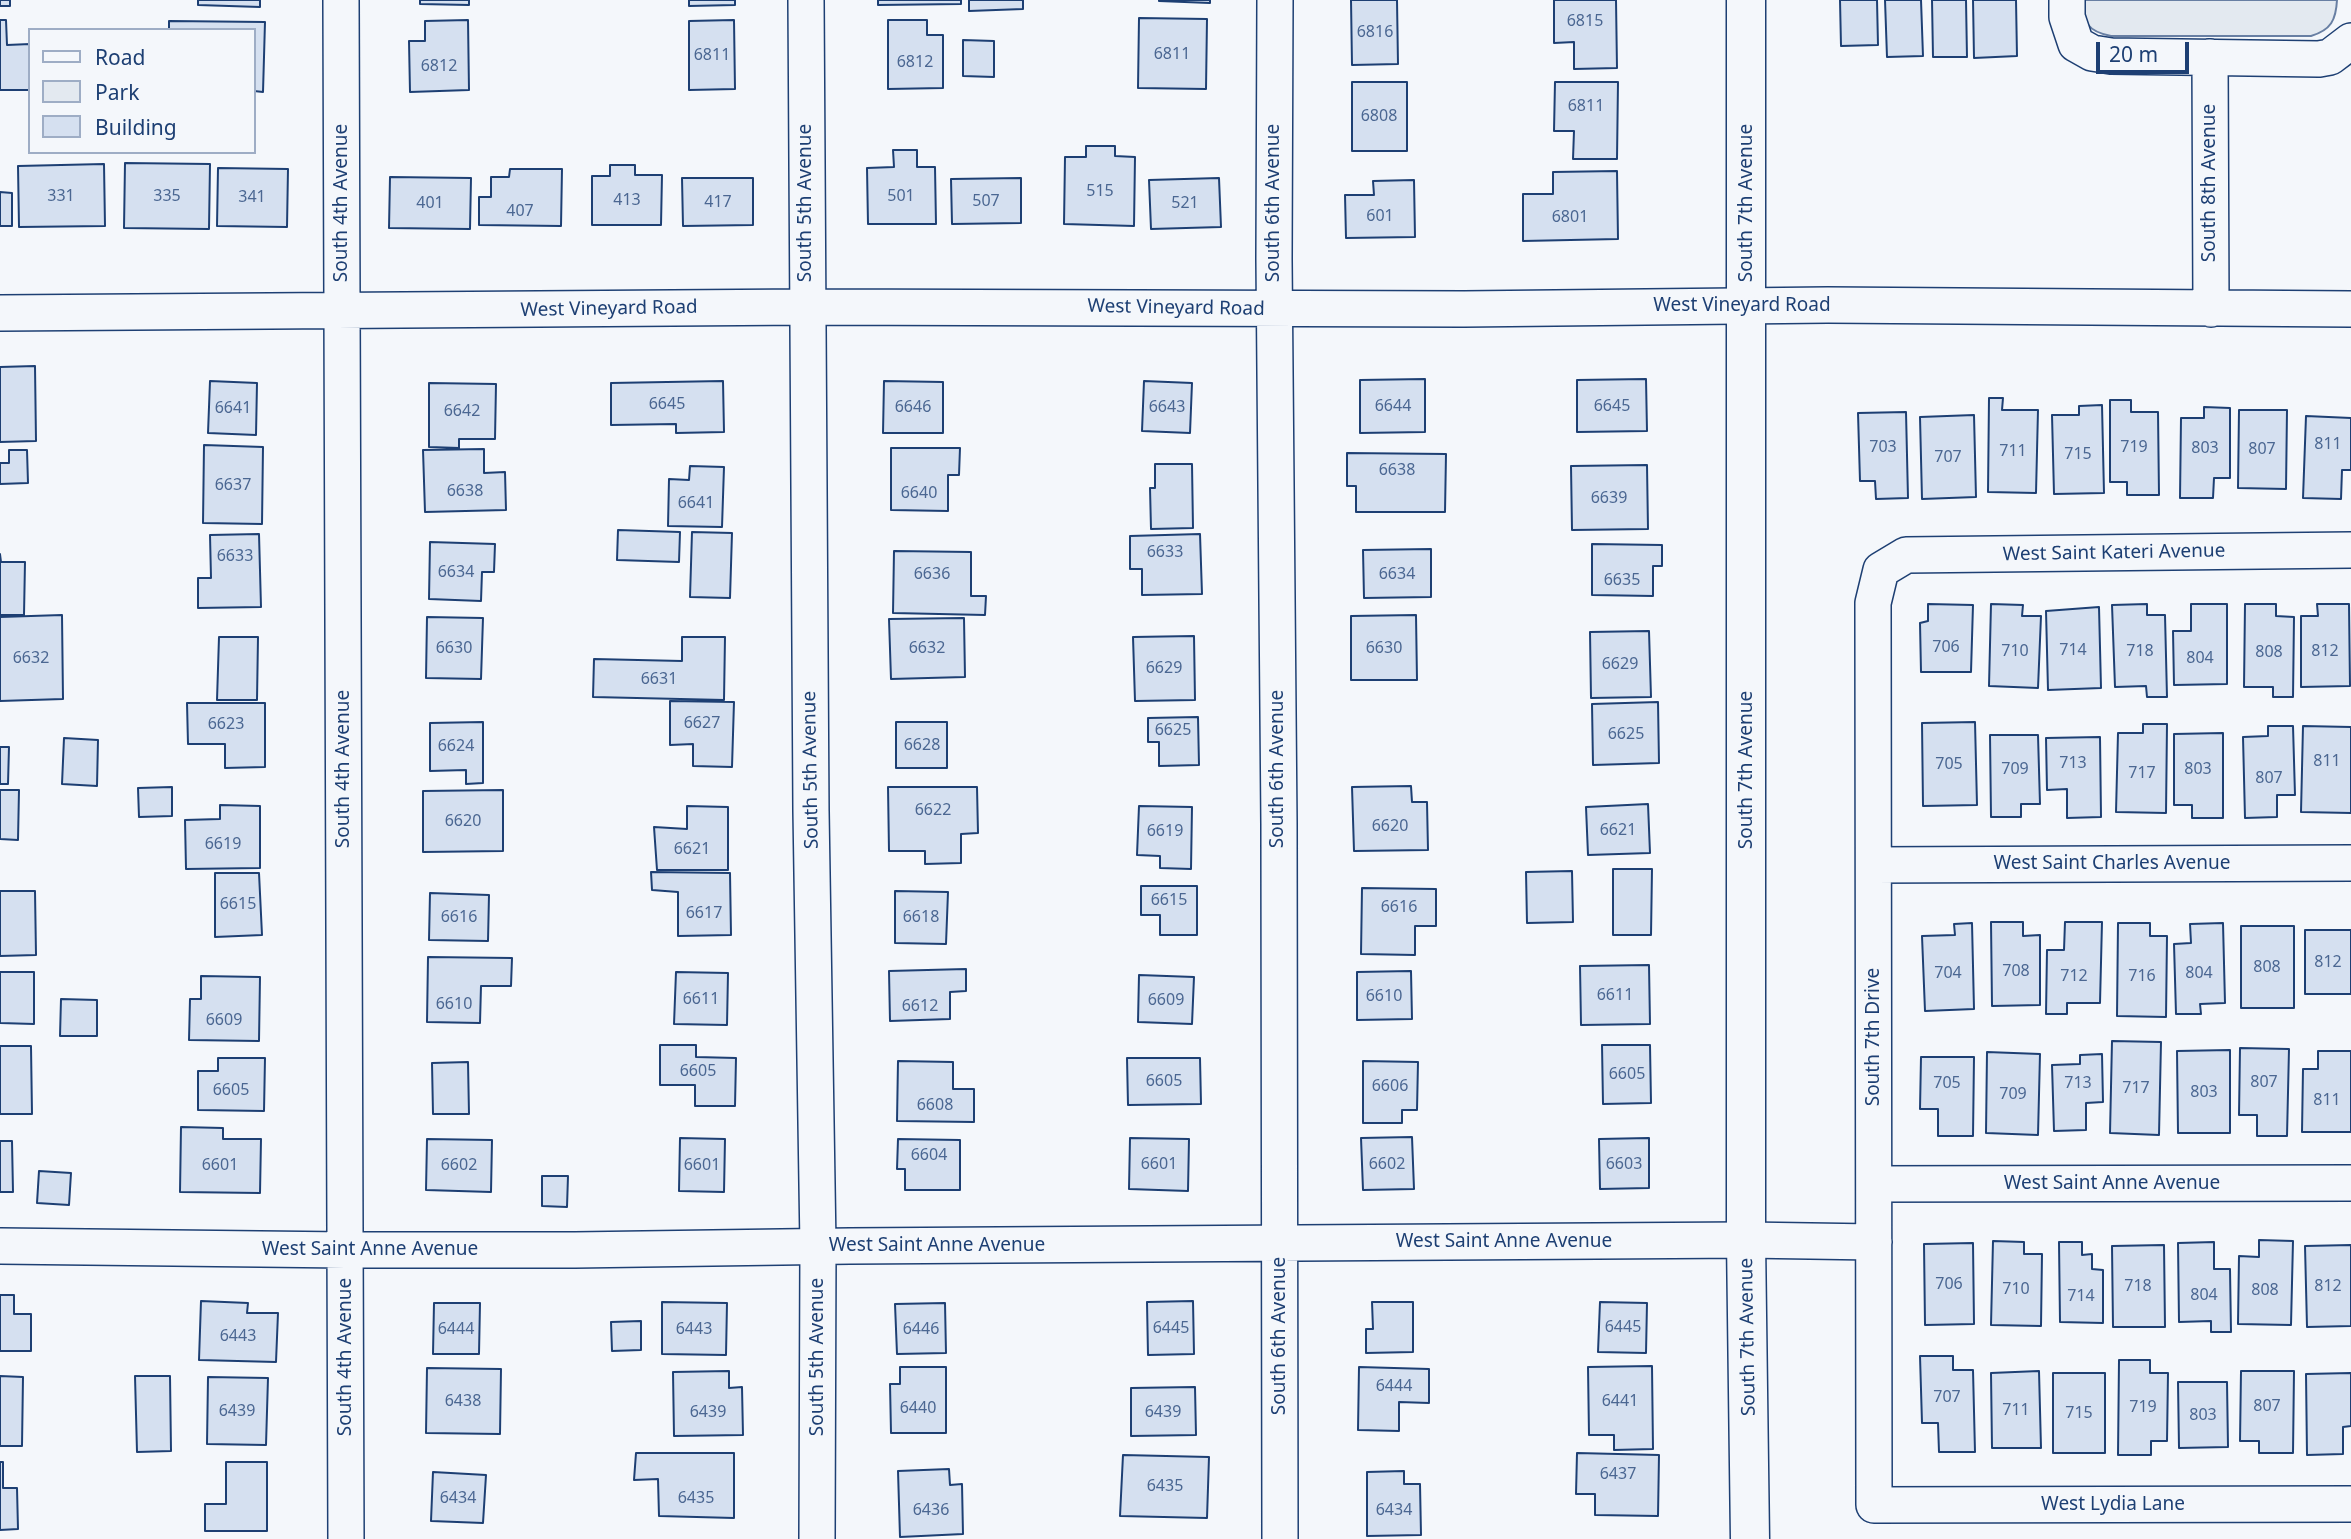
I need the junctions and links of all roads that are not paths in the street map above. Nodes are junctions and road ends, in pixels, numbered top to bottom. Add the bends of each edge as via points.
1 (341, 0) edge
2 (806, 0) edge
3 (1275, 0) edge
4 (1746, 0) edge
5 (2067, 0) edge
6 (2350, 43) edge
7 (2210, 57) junction
8 (1747, 306) junction
9 (807, 307) junction
10 (1274, 309) junction
11 (2211, 309) junction
12 (2351, 309) edge
13 (342, 311) junction
14 (0, 313) edge
15 (2351, 550) edge
16 (1881, 570) joint
17 (2351, 863) edge
18 (1874, 864) junction
19 (2351, 1183) edge
20 (1874, 1184) junction
21 (1746, 1240) junction
22 (1874, 1241) junction
23 (1280, 1244) junction
24 (0, 1246) edge
25 (818, 1246) junction
26 (345, 1250) junction
27 (2351, 1504) edge
28 (1874, 1505) joint
29 (346, 1539) edge
30 (817, 1539) edge
31 (1280, 1539) edge
32 (1750, 1539) edge

1 - 13 street, South 4th Avenue
2 - 9 street, South 5th Avenue
3 - 10 street, South 6th Avenue
4 - 8 main road, South 7th Avenue
5 - 7 street via 2076,44 2092,53
6 - 7 street via 2319,59
7 - 11 street, South 8th Avenue
8 - 10 street, West Vineyard Road
8 - 11 street, West Vineyard Road
8 - 21 main road, South 7th Avenue
9 - 10 street, West Vineyard Road
9 - 13 street, West Vineyard Road
9 - 25 street, South 5th Avenue
10 - 23 street, South 6th Avenue
11 - 12 street, West Vineyard Road
13 - 14 street, West Vineyard Road
13 - 26 street, South 4th Avenue
15 - 16 street, West Saint Kateri Avenue via 1906,555
16 - 18 street, South 7th Drive via 1873,603
17 - 18 street, West Saint Charles Avenue
18 - 20 street, South 7th Drive
19 - 20 street, West Saint Anne Avenue
20 - 22 street, South 7th Drive
21 - 22 street, West Saint Anne Avenue
21 - 23 street, West Saint Anne Avenue
21 - 32 main road, South 7th Avenue
22 - 28 street, South 7th Drive
23 - 25 street, West Saint Anne Avenue
23 - 31 street, South 6th Avenue
24 - 26 street, West Saint Anne Avenue
25 - 26 street, West Saint Anne Avenue
25 - 30 street, South 5th Avenue
26 - 29 street, South 4th Avenue
27 - 28 street, West Lydia Lane

